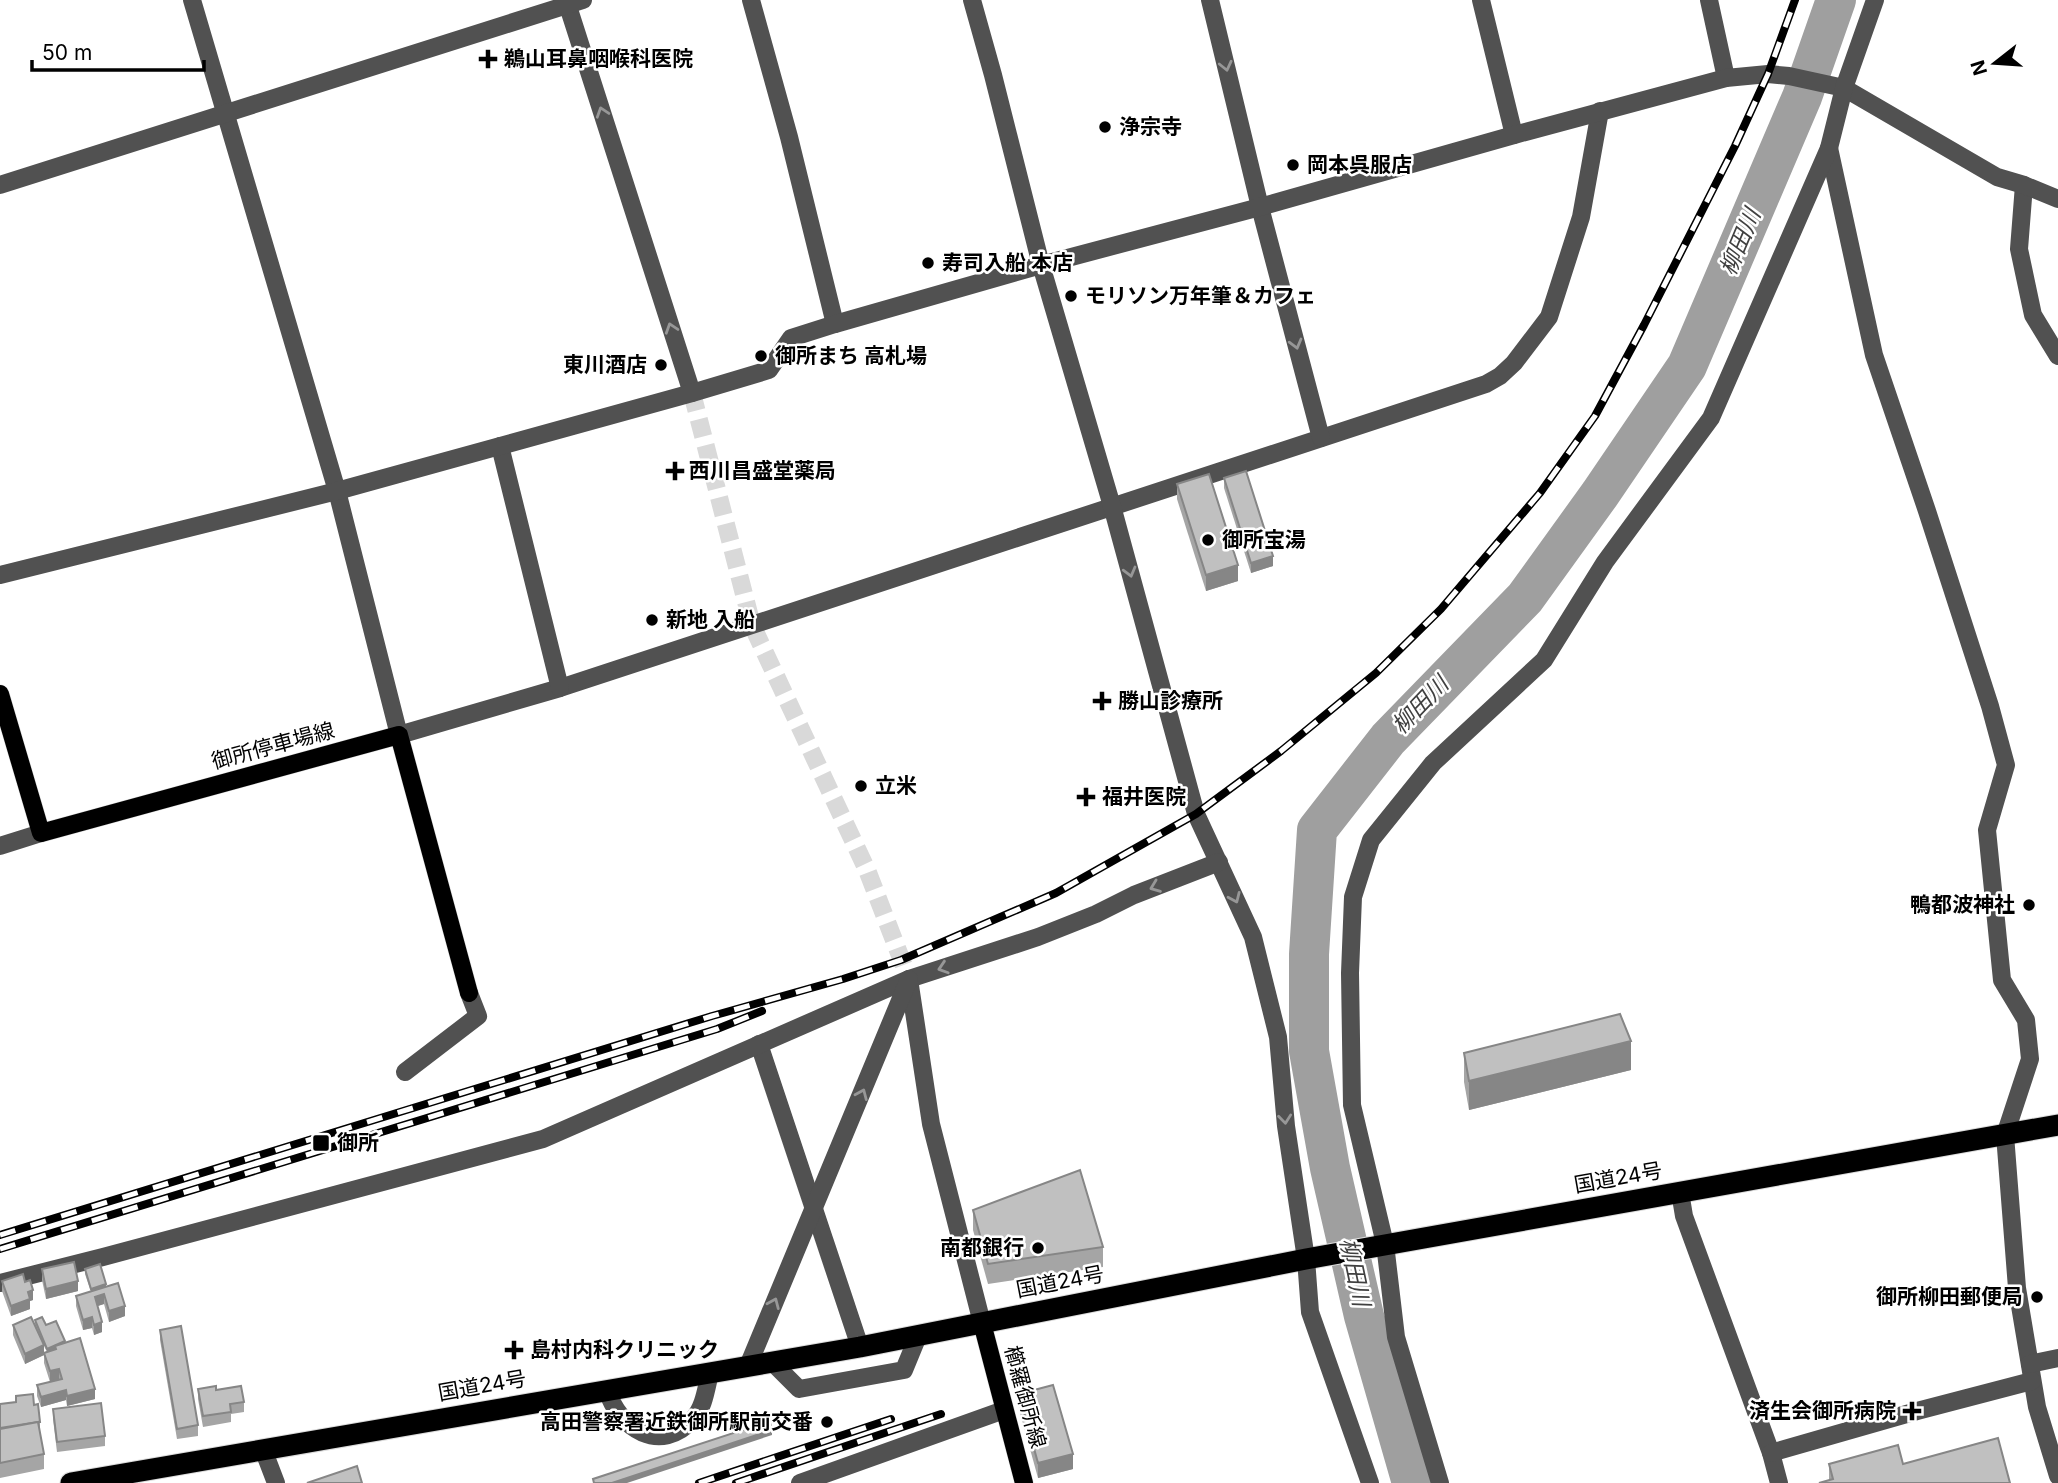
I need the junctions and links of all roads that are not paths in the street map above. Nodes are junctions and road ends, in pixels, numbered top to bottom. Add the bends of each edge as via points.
1 (192, 0) edge
2 (751, 0) edge
3 (972, 0) edge
4 (1210, 0) edge
5 (1481, 0) edge
6 (1709, 0) edge
7 (1875, 0) edge
8 (572, 1) edge
9 (1726, 78) junction
10 (1844, 88) junction
11 (1600, 111) junction
12 (225, 114) junction
13 (1514, 135) junction
14 (1829, 148) junction
15 (0, 185) edge
16 (2024, 185) junction
17 (2058, 200) edge
18 (1260, 207) junction
19 (1041, 265) junction
20 (835, 324) junction
21 (2058, 356) edge
22 (692, 393) junction
23 (1321, 438) junction
24 (500, 446) junction
25 (337, 491) junction
26 (1112, 506) junction
27 (0, 575) edge
28 (560, 688) junction
29 (0, 694) edge
30 (399, 735) junction
31 (41, 833) junction
32 (0, 846) edge
33 (1219, 862) junction
34 (909, 979) junction
35 (469, 993) joint
36 (759, 1044) junction
37 (405, 1072) dead end
38 (2058, 1125) edge
39 (2005, 1135) junction
40 (1680, 1192) junction
41 (814, 1208) junction
42 (1377, 1246) junction
43 (1315, 1257) junction
44 (0, 1283) edge
45 (982, 1323) junction
46 (918, 1336) junction
47 (860, 1347) junction
48 (2058, 1358) edge
49 (772, 1362) junction
50 (748, 1366) junction
51 (2031, 1372) junction
52 (710, 1373) junction
53 (607, 1390) junction
54 (1004, 1410) junction
55 (264, 1449) junction
56 (1771, 1453) junction
57 (2058, 1476) edge
58 (71, 1483) edge
59 (276, 1483) edge
60 (800, 1483) edge
61 (1024, 1483) edge
62 (1370, 1483) edge
63 (1440, 1483) edge
64 (1779, 1483) edge

1 - 12 street
2 - 20 street
3 - 19 street
4 -> 18 street
5 - 13 street
6 - 9 street
7 - 10 street
8 - 12 street
22 -> 8 street
9 - 10 street via 1768,74
9 - 11 street
10 - 14 street
10 - 16 street via 1997,177
11 - 13 street
11 - 23 street via 1581,217 1560,287 1549,317 1514,363 1500,376 1464,393
12 - 15 street
12 - 25 street
13 - 18 street
14 - 39 street via 1874,355 2006,765 1987,830 2001,981 2026,1020 2030,1059
14 - 42 street via 1710,418 1605,562 1544,660 1433,764 1371,840 1353,897 1350,972 1352,1105
16 - 17 street
16 - 21 street via 2019,249 2033,315
18 - 19 street
18 -> 23 street
19 - 20 street
19 - 26 street
20 - 22 street via 790,338 769,370
22 - 24 street
23 - 26 street
24 - 25 street
24 - 28 street
25 - 27 street
25 - 30 street
26 - 28 street
26 -> 33 street via 1196,814
28 - 30 street
29 - 31 main road
30 - 31 main road, 御所停車場線
30 - 35 main road
31 - 32 street
33 -> 34 street via 1038,937
33 -> 43 street via 1253,937 1278,1037 1286,1126
34 - 36 street
41 -> 34 street
34 - 45 street via 931,1124
35 - 37 street via 478,1016
36 - 41 street
36 - 44 street via 543,1139
38 - 39 highway, 国道24号
39 - 40 highway, 国道24号
39 - 51 street via 2017,1288
40 - 42 highway, 国道24号
40 - 56 street via 1684,1216
41 - 47 street
50 -> 41 street
42 - 43 highway, 国道24号
42 - 63 street via 1396,1337
43 - 45 highway, 国道24号
43 - 62 street via 1310,1312
45 - 46 highway, 国道24号
45 - 54 main road, 櫛羅御所線
46 - 47 highway, 国道24号
46 - 49 street via 904,1370 799,1389
47 - 49 highway, 国道24号
48 - 51 street
49 - 50 highway, 国道24号
50 - 52 highway, 国道24号
51 - 56 street
51 - 57 street
52 - 53 highway, 国道24号
52 - 53 street via 695,1419 665,1437 637,1432 617,1412
53 - 55 highway, 国道24号
54 - 60 street
54 - 61 main road, 櫛羅御所線
55 - 58 highway, 国道24号
55 - 59 street
56 - 64 street

